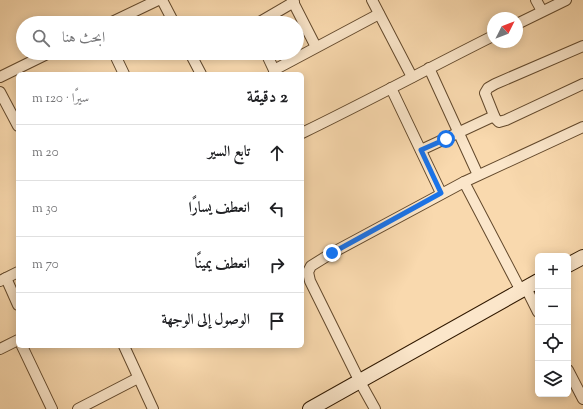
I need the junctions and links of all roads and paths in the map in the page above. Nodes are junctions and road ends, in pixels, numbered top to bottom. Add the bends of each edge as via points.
1 (158, 0) edge
2 (162, 0) edge
3 (372, 0) edge
4 (536, 0) edge
5 (566, 0) edge
6 (293, 1) edge
7 (542, 11) junction
8 (379, 14) junction
9 (125, 16) edge
10 (170, 16) edge
11 (269, 16) edge
12 (300, 16) edge
13 (523, 21) edge
14 (304, 23) edge
15 (487, 39) edge
16 (583, 46) edge
17 (316, 47) junction
18 (304, 54) edge
19 (35, 60) edge
20 (117, 60) edge
21 (194, 60) edge
22 (269, 60) edge
23 (295, 60) edge
24 (429, 68) junction
25 (123, 72) edge
26 (200, 72) edge
27 (275, 72) edge
28 (0, 77) edge
29 (412, 77) junction
30 (583, 84) edge
31 (391, 88) junction
32 (0, 92) edge
33 (494, 116) junction
34 (16, 122) edge
35 (583, 127) edge
36 (304, 129) edge
37 (458, 133) junction
38 (421, 150) junction
39 (478, 175) junction
40 (464, 182) junction
41 (441, 193) junction
42 (583, 258) edge
43 (571, 264) edge
44 (16, 273) edge
45 (3, 280) edge
46 (535, 283) edge
47 (523, 290) junction
48 (16, 302) edge
49 (535, 308) edge
50 (16, 341) edge
51 (23, 348) edge
52 (125, 348) edge
53 (0, 349) edge
54 (571, 376) edge
55 (138, 378) junction
56 (360, 382) junction
57 (583, 399) edge
58 (52, 409) edge
59 (78, 409) edge
60 (153, 409) edge
61 (310, 409) edge
62 (375, 409) edge

1 - 9 street
2 - 10 street
3 - 8 street
4 - 7 street
5 - 7 street
6 - 11 street
6 - 12 street
7 - 13 street
8 - 17 street
8 - 29 street
14 - 17 street
15 - 24 street
16 - 33 street via 488,88 485,93
17 - 18 street
19 - 28 street
20 - 25 street
21 - 26 street
22 - 27 street
23 - 27 street
24 - 29 street
24 - 37 street
29 - 31 street
30 - 33 street via 506,120 496,121
31 - 36 street via 345,113
31 - 38 street
32 - 34 street
33 - 37 street
35 - 39 street
37 - 38 street
37 - 39 street
38 - 41 street
39 - 40 street
40 - 41 street
40 - 47 street
41 - 56 street via 318,261 308,272 310,281
42 - 43 street
44 - 45 street
45 - 48 street
46 - 47 street
47 - 49 street
47 - 56 street
50 - 53 street
51 - 58 street
52 - 55 street
54 - 57 street
55 - 59 street
55 - 60 street
56 - 61 street
56 - 62 street

